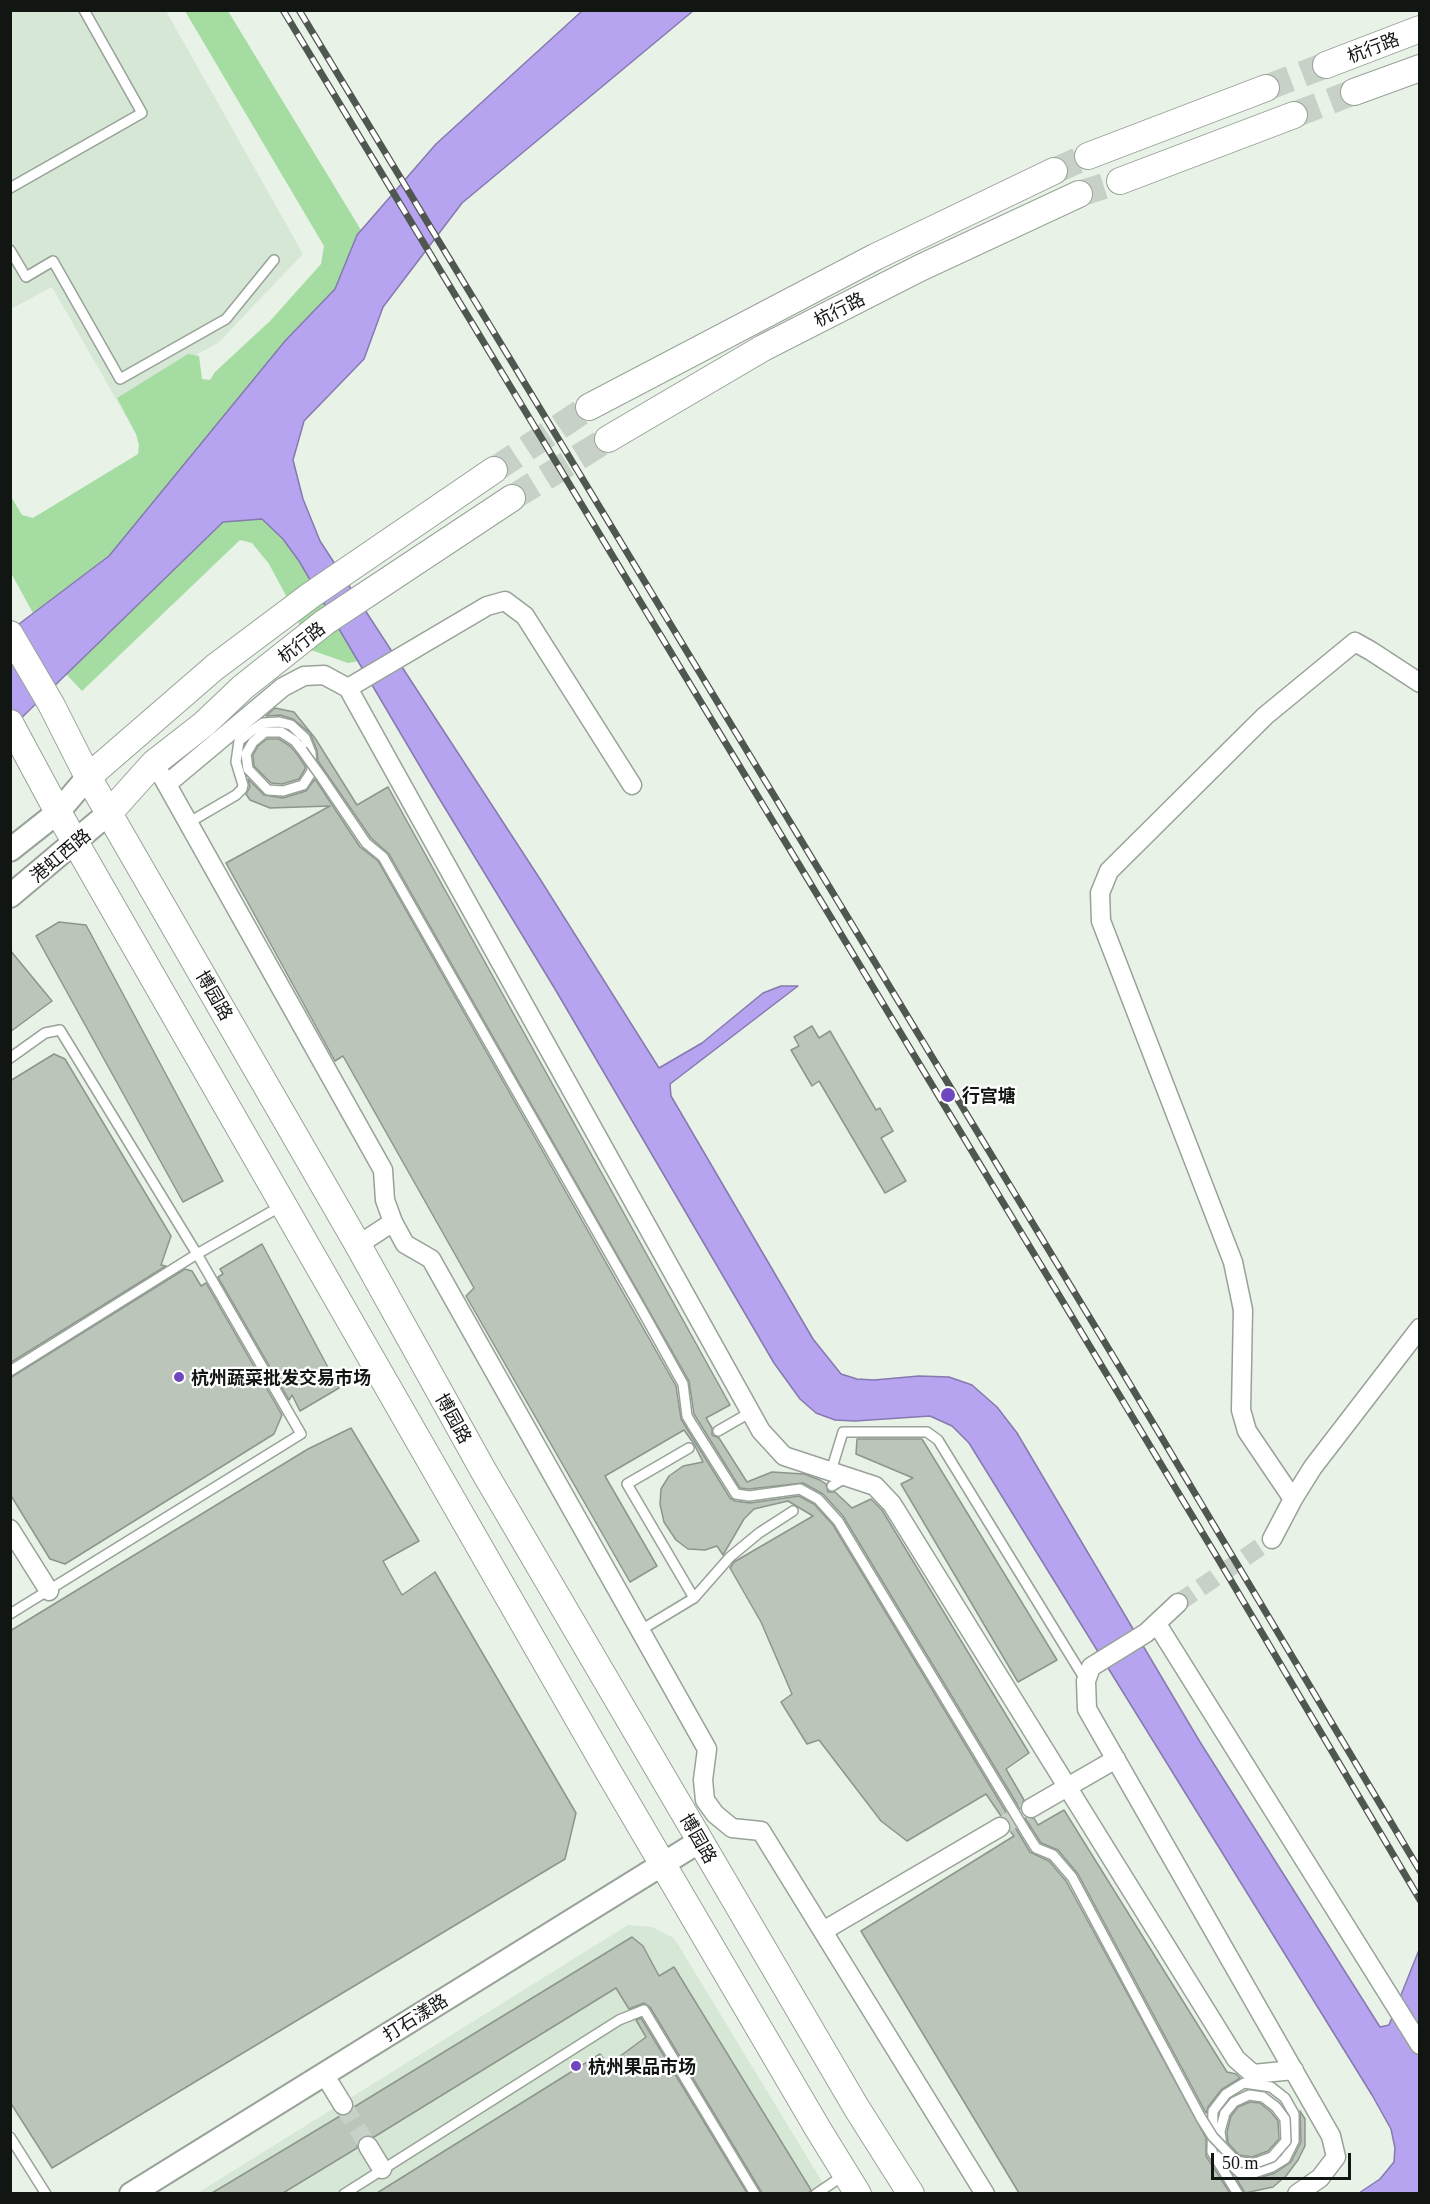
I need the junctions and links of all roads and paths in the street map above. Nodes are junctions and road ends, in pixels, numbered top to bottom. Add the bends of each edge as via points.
1 (84, 10) edge
2 (1419, 29) edge
3 (1326, 65) tunnel mouth
4 (1419, 68) edge
5 (1266, 88) tunnel mouth
6 (1354, 92) tunnel mouth
7 (1294, 115) tunnel mouth
8 (1088, 156) tunnel mouth
9 (1054, 171) tunnel mouth
10 (1120, 181) tunnel mouth
11 (10, 188) edge
12 (1079, 194) tunnel mouth
13 (10, 250) edge
14 (274, 260) dead end
15 (589, 407) tunnel mouth
16 (608, 440) tunnel mouth
17 (494, 470) tunnel mouth
18 (512, 498) tunnel mouth
19 (10, 634) edge
20 (356, 683) junction
21 (1419, 683) edge
22 (14, 730) edge
23 (160, 774) junction
24 (88, 777) junction
25 (632, 785) dead end
26 (58, 812) junction
27 (110, 812) junction
28 (188, 823) junction
29 (76, 843) junction
30 (10, 850) edge
31 (10, 896) edge
32 (10, 1058) edge
33 (283, 1205) junction
34 (393, 1222) junction
35 (358, 1245) junction
36 (197, 1254) junction
37 (1419, 1328) edge
38 (10, 1371) edge
39 (751, 1412) junction
40 (718, 1431) dead end
41 (688, 1448) dead end
42 (837, 1478) junction
43 (1293, 1499) junction
44 (793, 1511) dead end
45 (10, 1529) edge
46 (1272, 1539) tunnel mouth
47 (49, 1591) junction
48 (694, 1598) junction
49 (1179, 1603) tunnel mouth
50 (10, 1614) edge
51 (1152, 1628) junction
52 (641, 1630) junction
53 (1088, 1674) junction
54 (1116, 1759) junction
55 (1067, 1787) junction
56 (705, 1800) junction
57 (1031, 1808) tunnel mouth
58 (687, 1819) junction
59 (1000, 1827) tunnel mouth
60 (700, 1841) junction
61 (662, 1863) junction
62 (823, 1931) junction
63 (1419, 2046) edge
64 (1294, 2070) junction
65 (324, 2074) junction
66 (343, 2105) tunnel mouth
67 (10, 2137) edge
68 (368, 2146) tunnel mouth
69 (382, 2169) junction
70 (852, 2184) edge
71 (46, 2193) edge
72 (131, 2193) edge
73 (344, 2193) edge
74 (755, 2193) edge
75 (816, 2193) edge
76 (911, 2193) edge
77 (986, 2193) edge
78 (1238, 2193) edge
79 (1297, 2193) edge

1 - 11 lane via 142,113
2 - 3 main road, 杭行路
4 - 6 main road, 杭行路
5 - 8 main road
7 - 10 main road
9 - 15 main road, 杭行路 via 875,257
12 - 16 main road, 杭行路 via 774,342
13 - 14 lane via 26,276 52,261 120,379 226,319
17 - 24 main road, 杭行路 via 311,595 215,667
18 - 23 main road, 杭行路 via 325,622 243,687
19 - 24 main road, 博园路
20 - 23 street via 324,675 304,676
20 - 25 street via 487,606 505,601 525,616
20 - 39 street
21 - 43 street via 1355,642 1257,724 1109,871 1100,893 1101,921 1233,1262 1243,1310 1241,1410 1247,1431
22 - 26 main road
23 - 27 main road, 杭行路
23 - 28 street
24 - 26 street, 港虹西路
24 - 27 main road, 博园路
26 - 29 main road
26 - 30 street, 港虹西路
27 - 29 street, 港虹西路
27 - 35 main road, 博园路
28 - 34 street via 383,1170 385,1200
28 - 78 lane, bridge via 242,789 236,762 239,741 250,732 263,723 279,722 291,725 305,738 311,753 312,771 303,785 283,791 268,790 248,769 246,754 265,732 281,732 295,741 302,750 322,778 366,843 383,857 633,1293 683,1384 687,1416 736,1494 749,1496 800,1489 818,1499 838,1521 1036,1848 1053,1855 1072,1877 1201,2118 1213,2137 1236,2161 1253,2164 1272,2157 1286,2141 1285,2119 1263,2097 1250,2095 1234,2102 1224,2113 1220,2131 1223,2157 1240,2173 1254,2173 1285,2159 1294,2141 1294,2114 1285,2098 1270,2087 1244,2083 1226,2094 1213,2111 1212,2152
29 - 31 street, 港虹西路
29 - 33 main road
32 - 36 lane via 45,1033 60,1030
33 - 36 lane
33 - 61 main road
34 - 35 street
34 - 52 street via 405,1244 431,1259
35 - 58 main road, 博园路 via 483,1470
36 - 38 lane
36 - 47 lane via 301,1434
37 - 43 street
39 - 40 lane
39 - 42 street via 761,1431 784,1456
41 - 48 lane via 627,1484
42 - 53 lane via 843,1432 927,1432 939,1440
42 - 55 street via 875,1486 892,1504
43 - 46 street
44 - 48 lane via 730,1557
45 - 47 street
47 - 50 lane
48 - 52 lane
49 - 51 street
51 - 53 street
51 - 63 street
52 - 56 street via 707,1749
53 - 54 street via 1087,1709
54 - 55 street
54 - 64 street
55 - 57 street
55 - 64 street via 1236,2059 1252,2074
56 - 58 street
56 - 62 street via 732,1828 761,1831
58 - 60 main road, 博园路
59 - 62 street
60 - 61 street, 打石漾路
60 - 76 main road, 博园路
61 - 65 street, 打石漾路
61 - 70 main road
62 - 77 street
64 - 79 street via 1331,2136 1336,2157 1320,2178
65 - 66 street
65 - 72 street, 打石漾路
67 - 71 lane
68 - 69 street
69 - 73 lane
69 - 74 lane via 619,2020 644,2010
70 - 75 lane

